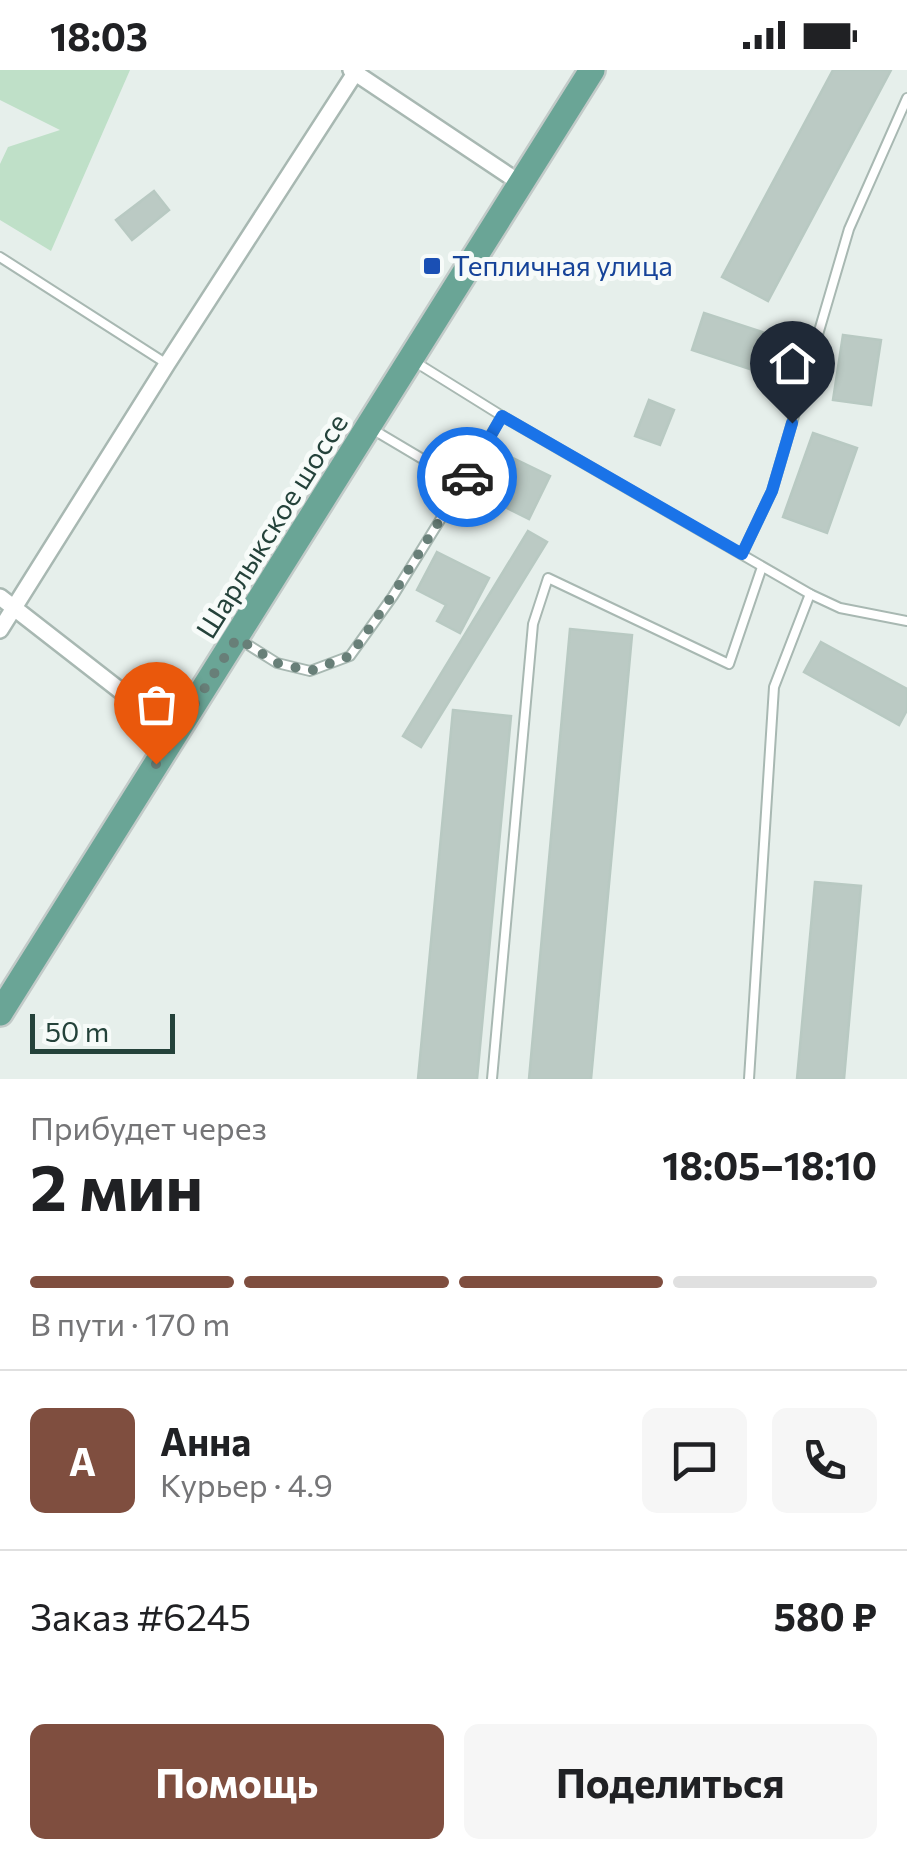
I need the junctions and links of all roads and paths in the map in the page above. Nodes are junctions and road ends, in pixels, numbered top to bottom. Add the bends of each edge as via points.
1 (592, 70) edge
2 (354, 71) edge
3 (907, 98) edge
4 (523, 185) junction
5 (0, 257) edge
6 (412, 360) junction
7 (166, 364) junction
8 (502, 416) junction
9 (370, 427) junction
10 (464, 482) junction
11 (742, 554) junction
12 (762, 567) junction
13 (810, 594) junction
14 (0, 597) edge
15 (14, 607) junction
16 (907, 621) edge
17 (0, 630) edge
18 (237, 638) junction
19 (176, 734) junction
20 (0, 1013) edge
21 (492, 1079) edge
22 (749, 1079) edge

1 - 4 main road, Шарлыкское шоссе
2 - 4 street
2 - 7 street
3 - 11 lane via 849,229 772,491
4 - 6 main road, Шарлыкское шоссе
5 - 7 lane
6 - 8 lane
6 - 9 main road, Шарлыкское шоссе
7 - 15 street
8 - 10 lane
8 - 11 lane
9 - 10 lane
9 - 18 main road, Шарлыкское шоссе
10 - 18 lane via 350,656 310,671 277,663
11 - 12 lane
12 - 13 lane
12 - 21 lane via 729,664 548,578 533,624
13 - 16 lane via 840,608
13 - 22 lane via 774,687
14 - 15 street
15 - 17 street
15 - 19 street
18 - 19 main road, Шарлыкское шоссе
19 - 20 main road, Шарлыкское шоссе

